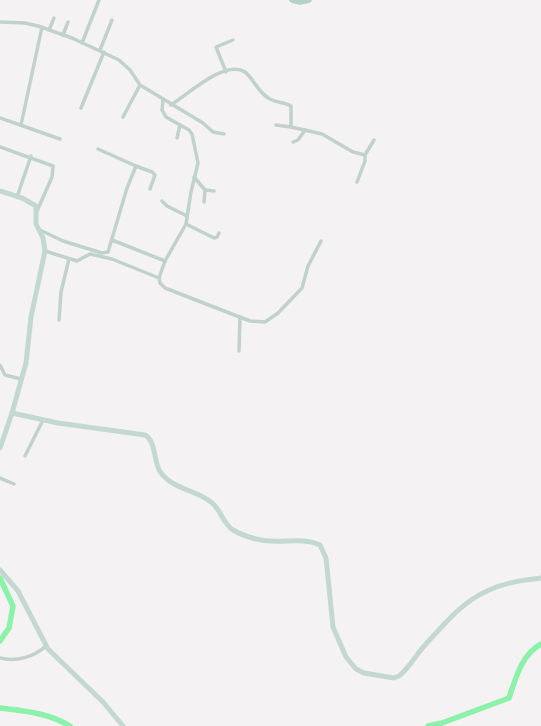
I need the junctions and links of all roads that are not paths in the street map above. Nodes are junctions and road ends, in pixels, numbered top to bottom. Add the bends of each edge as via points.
1 (99, 0) edge
2 (292, 0) edge
3 (309, 0) edge
4 (54, 18) dead end
5 (112, 20) dead end
6 (0, 22) edge
7 (68, 22) dead end
8 (42, 27) junction
9 (49, 30) junction
10 (63, 35) junction
11 (233, 40) dead end
12 (82, 43) junction
13 (100, 50) junction
14 (104, 52) junction
15 (226, 72) junction
16 (140, 85) junction
17 (163, 100) junction
18 (171, 105) junction
19 (81, 108) dead end
20 (123, 117) dead end
21 (0, 118) edge
22 (21, 125) junction
23 (180, 125) junction
24 (276, 125) dead end
25 (291, 127) junction
26 (305, 130) junction
27 (224, 134) dead end
28 (177, 138) dead end
29 (60, 139) dead end
30 (374, 140) dead end
31 (293, 142) dead end
32 (0, 147) edge
33 (98, 149) dead end
34 (365, 154) junction
35 (30, 156) junction
36 (136, 166) junction
37 (194, 177) junction
38 (357, 182) dead end
39 (150, 189) dead end
40 (205, 190) junction
41 (0, 191) edge
42 (214, 191) dead end
43 (17, 197) junction
44 (162, 201) dead end
45 (204, 202) dead end
46 (37, 211) junction
47 (187, 216) junction
48 (186, 224) junction
49 (39, 230) junction
50 (219, 233) dead end
51 (112, 240) junction
52 (321, 241) dead end
53 (45, 251) junction
54 (69, 259) junction
55 (165, 261) junction
56 (159, 278) junction
57 (240, 317) junction
58 (59, 320) dead end
59 (239, 351) dead end
60 (0, 365) edge
61 (21, 379) junction
62 (12, 413) junction
63 (43, 420) junction
64 (0, 448) edge
65 (25, 456) dead end
66 (0, 478) edge
67 (14, 484) dead end
68 (0, 570) edge
69 (541, 578) edge
70 (46, 646) junction
71 (0, 658) edge
72 (123, 726) edge

1 - 12 street
2 - 3 main road
4 - 9 street
5 - 13 street
6 - 8 street
7 - 10 street
8 - 9 street
8 - 22 street
9 - 10 street
10 - 12 street
11 - 15 street via 216,48
12 - 13 street
13 - 14 street
14 - 16 street via 124,63
14 - 19 street
15 - 18 street via 203,81
15 - 25 street via 237,69 242,71 268,98 291,106
16 - 17 street
16 - 20 street
17 - 18 street
17 - 23 street via 162,112
18 - 27 street via 199,120 210,130
21 - 22 street
22 - 29 street
23 - 28 street
23 - 37 street via 190,132 195,144 198,163
24 - 25 street
25 - 26 street
26 - 31 street via 298,140
26 - 34 street via 322,134 353,152
30 - 34 street
32 - 35 street
33 - 36 street
34 - 38 street
35 - 43 street
35 - 46 street via 51,164 54,168
36 - 39 street via 154,175
36 - 51 street
37 - 40 street
37 - 47 street
40 - 42 street
40 - 45 street
41 - 43 street
43 - 46 street via 33,203
44 - 47 street
46 - 49 street via 36,222
47 - 48 street
48 - 50 street via 214,238 217,238
48 - 55 street
49 - 51 street via 63,241 102,253 108,252
49 - 53 street
51 - 55 street
52 - 57 street via 308,266 302,288 272,319 259,323
53 - 54 street
53 - 61 street via 31,317 27,358
54 - 56 street via 77,261 92,254 112,259
54 - 58 street
55 - 56 street
56 - 57 street via 164,288
57 - 59 street
60 - 61 street via 5,375
61 - 62 street
62 - 63 street
62 - 64 street
63 - 65 street
63 - 69 street via 144,435 150,441 157,468 163,477 172,484 213,503 233,530 266,541 310,542 320,545 326,558 334,630 348,661 364,673 394,678 399,676 466,603 487,591 524,580
66 - 67 street
68 - 70 street via 18,591
70 - 71 street via 28,657
70 - 72 street via 103,702

